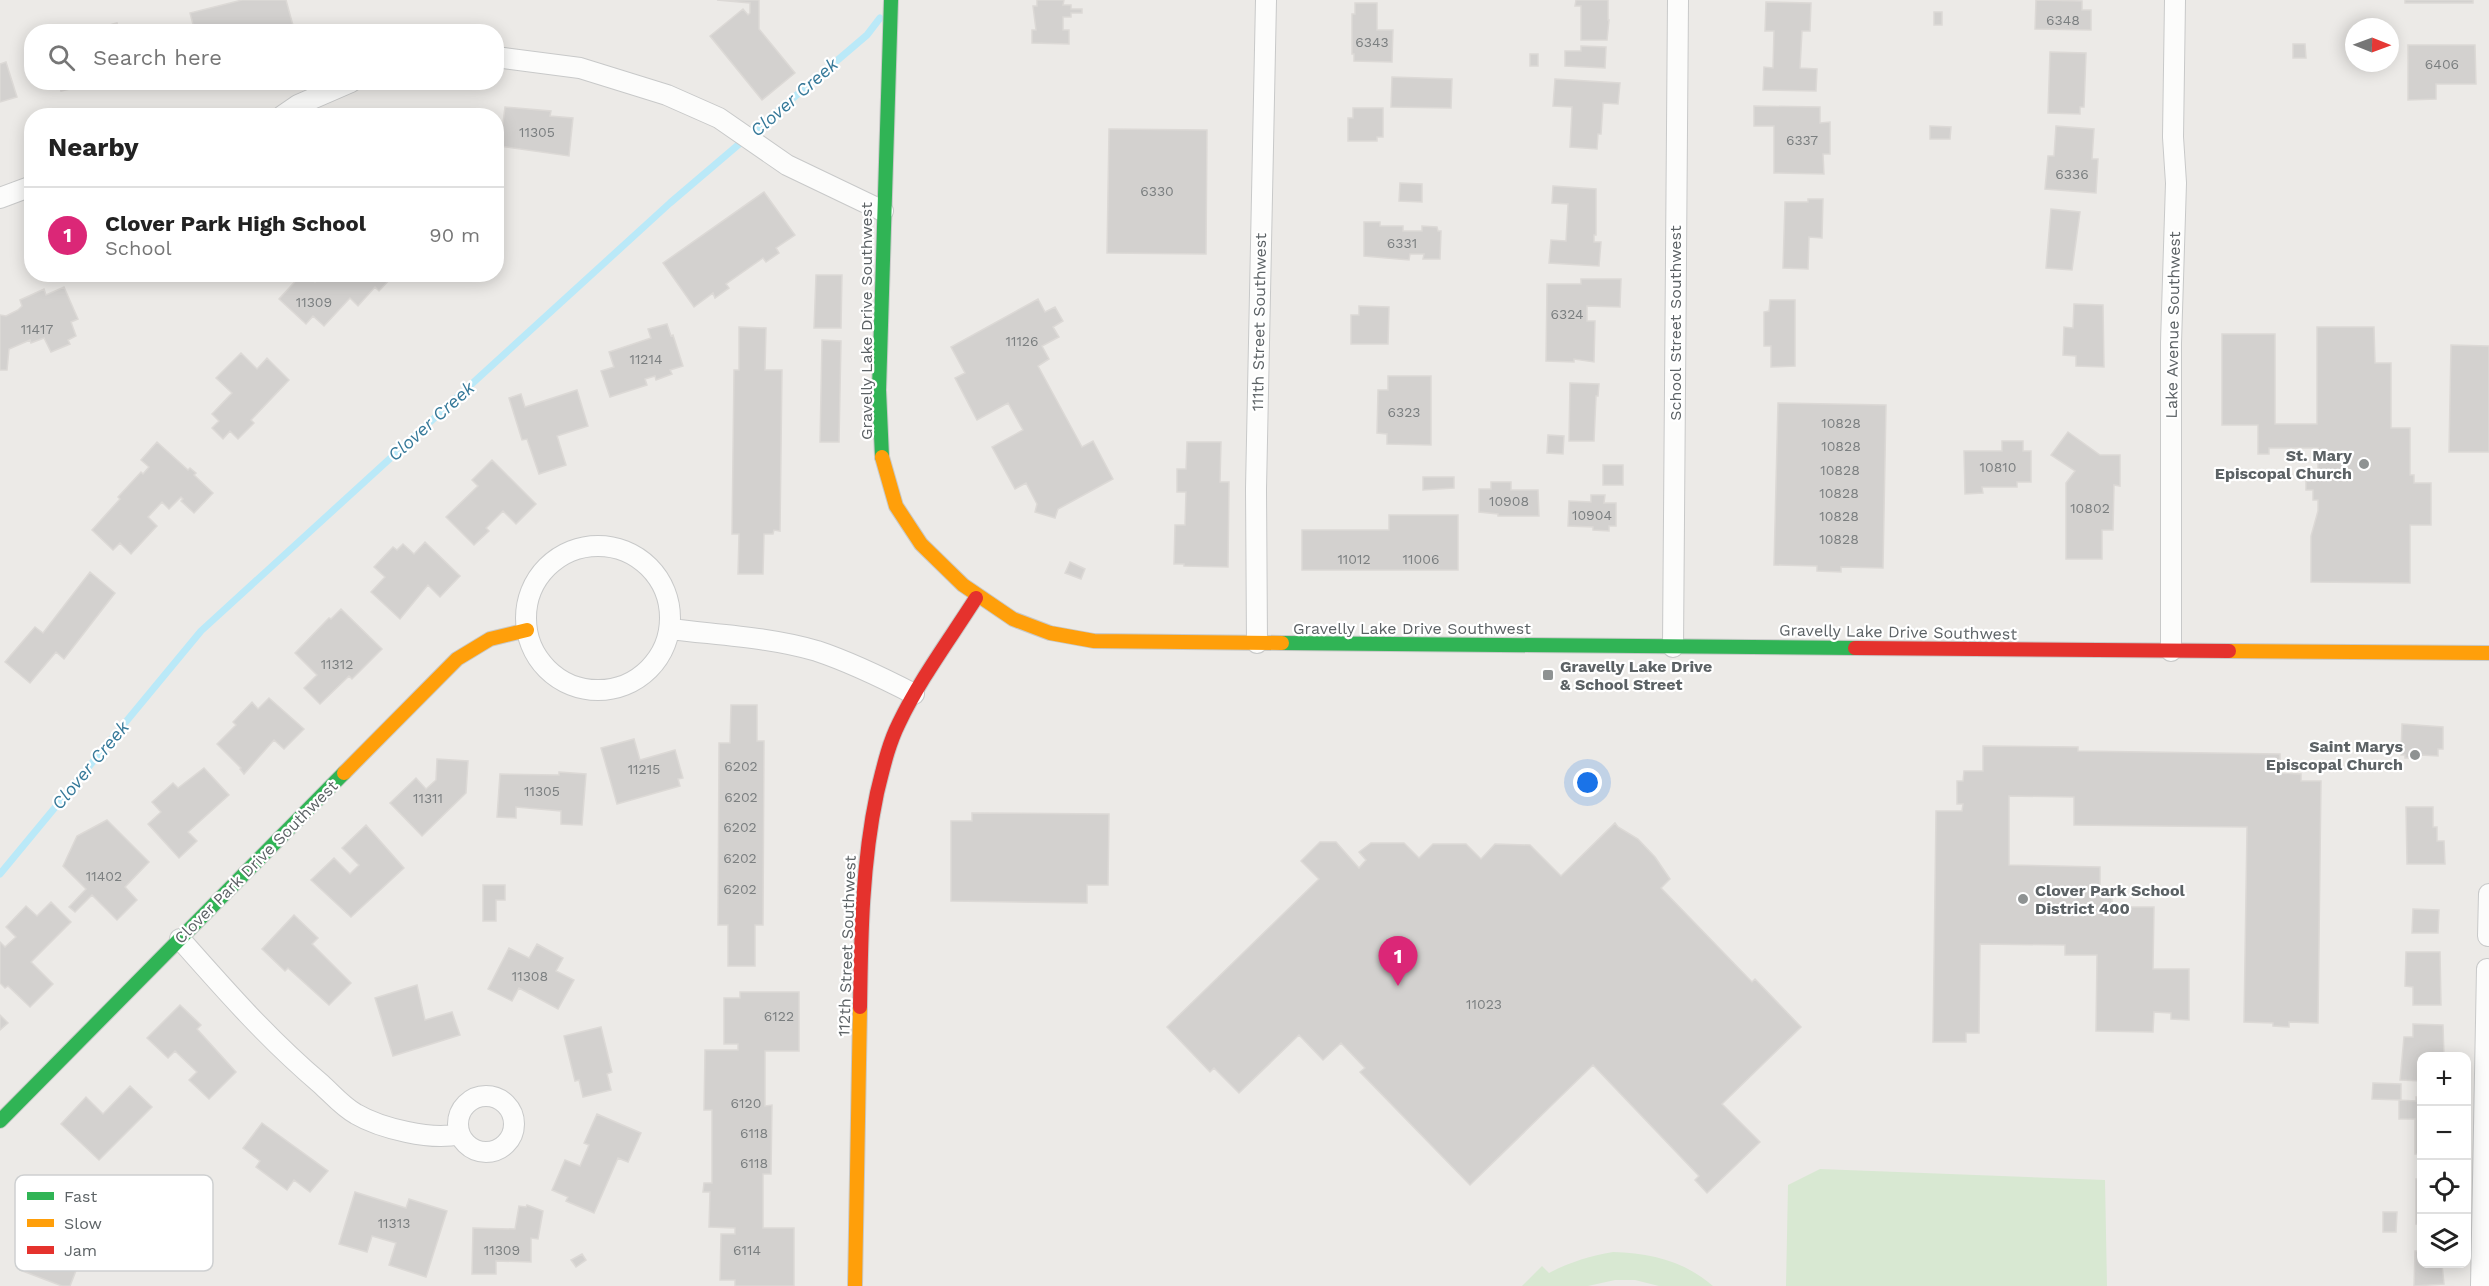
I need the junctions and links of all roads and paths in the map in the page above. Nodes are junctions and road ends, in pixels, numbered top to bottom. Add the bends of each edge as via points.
1 (891, 0) edge
2 (1266, 0) edge
3 (1678, 0) edge
4 (2175, 0) edge
5 (504, 58) edge
6 (333, 90) edge
7 (294, 108) edge
8 (24, 189) edge
9 (0, 198) edge
10 (883, 211) junction
11 (976, 598) junction
12 (670, 629) junction
13 (527, 630) junction
14 (1257, 643) junction
15 (1673, 647) junction
16 (2171, 651) junction
17 (2489, 653) edge
18 (914, 694) junction
19 (2489, 894) edge
20 (2488, 936) edge
21 (180, 939) junction
22 (2487, 969) dead end
23 (2488, 1007) edge
24 (0, 1121) edge
25 (459, 1134) dead end
26 (855, 1286) edge
27 (2481, 1286) edge

1 - 10 main road, Gravelly Lake Drive Southwest
2 - 14 street, 111th Street Southwest via 1256,489
3 - 15 street, School Street Southwest
4 - 16 street, Lake Avenue Southwest
5 - 10 street via 580,68 667,94 719,118 787,165
6 - 7 street
8 - 9 street
10 - 11 main road, Gravelly Lake Drive Southwest via 879,414 883,465 891,494 919,545
11 - 14 main road, Gravelly Lake Drive Southwest via 1005,616 1066,638
11 - 18 main road, 112th Street Southwest
12 - 13 street via 663,652 648,671 628,684 605,690 581,689 559,679 541,663
12 - 13 street via 670,605 662,582 647,563 627,550 604,545 580,547 558,557 540,573 529,594
12 - 18 street via 815,651
13 - 21 main road, Clover Park Drive Southwest via 490,639 457,659
14 - 15 main road, Gravelly Lake Drive Southwest
15 - 16 main road, Gravelly Lake Drive Southwest
16 - 17 main road, Gravelly Lake Drive Southwest
18 - 26 main road, 112th Street Southwest via 886,754 868,836 861,921
19 - 20 street
21 - 24 main road, Clover Park Drive Southwest
21 - 25 street via 293,1061 356,1114 403,1131
22 - 23 street
23 - 27 street

